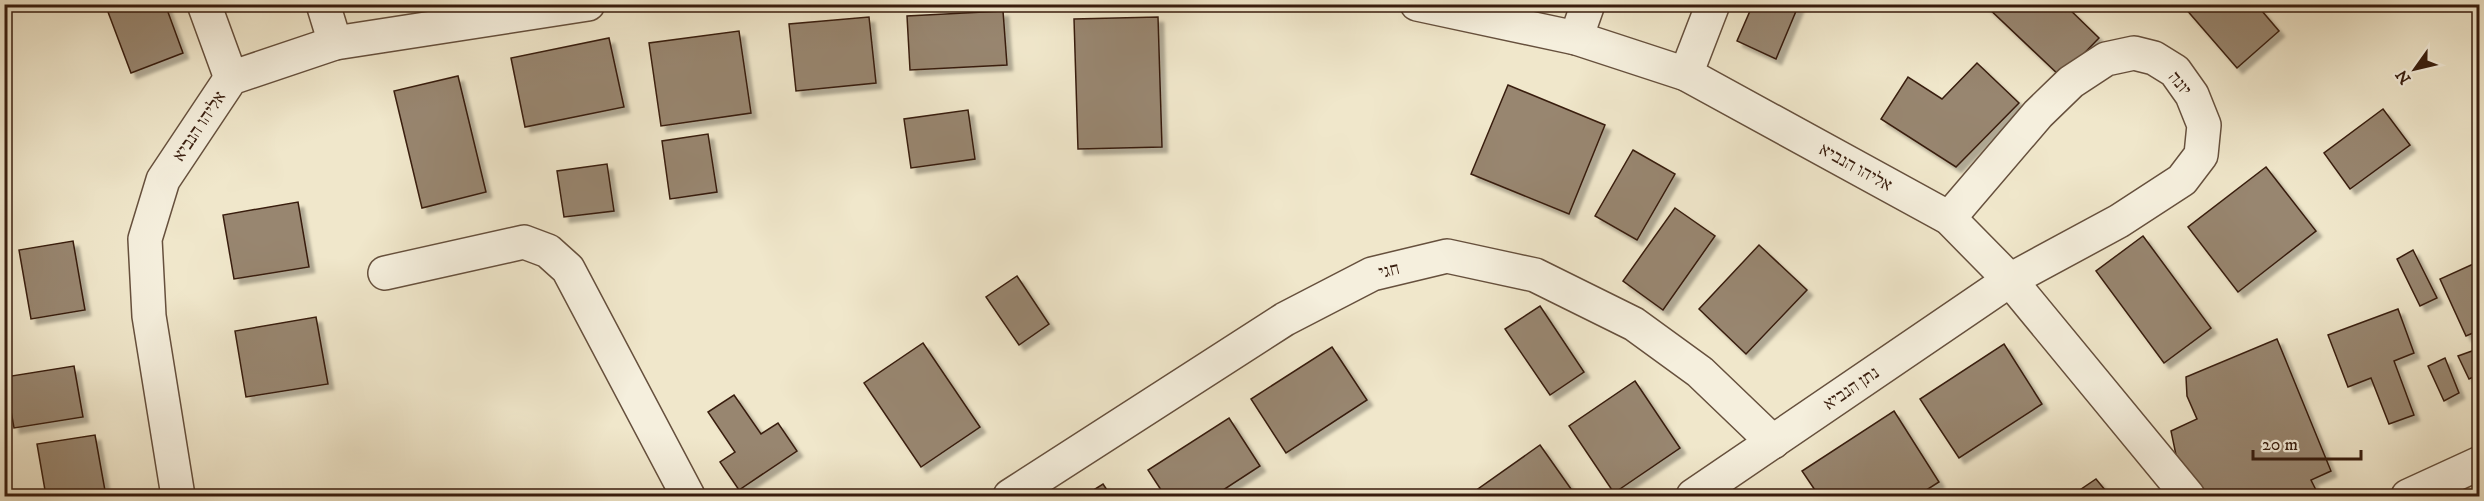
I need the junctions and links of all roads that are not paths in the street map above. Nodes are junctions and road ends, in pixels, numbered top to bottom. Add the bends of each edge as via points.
1 (204, 4) edge
2 (323, 4) edge
3 (588, 4) edge
4 (1417, 4) edge
5 (1588, 4) edge
6 (1713, 4) edge
7 (1576, 38) junction
8 (335, 43) junction
9 (1686, 74) junction
10 (231, 78) junction
11 (1949, 218) junction
12 (386, 273) dead end
13 (2010, 280) junction
14 (1773, 442) junction
15 (2480, 463) edge
16 (178, 496) edge
17 (688, 496) edge
18 (1010, 496) edge
19 (1693, 496) edge
20 (2187, 496) edge
21 (2408, 496) edge

1 - 10 street
2 - 8 street
3 - 8 street, אליהו הנביא
4 - 7 street, אליהו הנביא
5 - 7 street
6 - 9 street
7 - 9 street, אליהו הנביא
8 - 10 street, אליהו הנביא
9 - 11 street, אליהו הנביא
10 - 16 street, אליהו הנביא via 163,180 145,239 149,316
11 - 13 street, אליהו הנביא
11 - 13 street, יונה via 2038,114 2071,82 2106,59 2134,53 2154,58 2175,71 2192,95 2204,125 2201,155 2182,180 2119,221
12 - 17 street via 524,242 548,251 568,269
13 - 14 street, נתן הנביא
13 - 20 street, אליהו הנביא
14 - 18 street, חגי via 1700,372 1634,324 1535,274 1447,256 1372,274 1285,319
14 - 19 street, נתן הנביא
15 - 21 street

